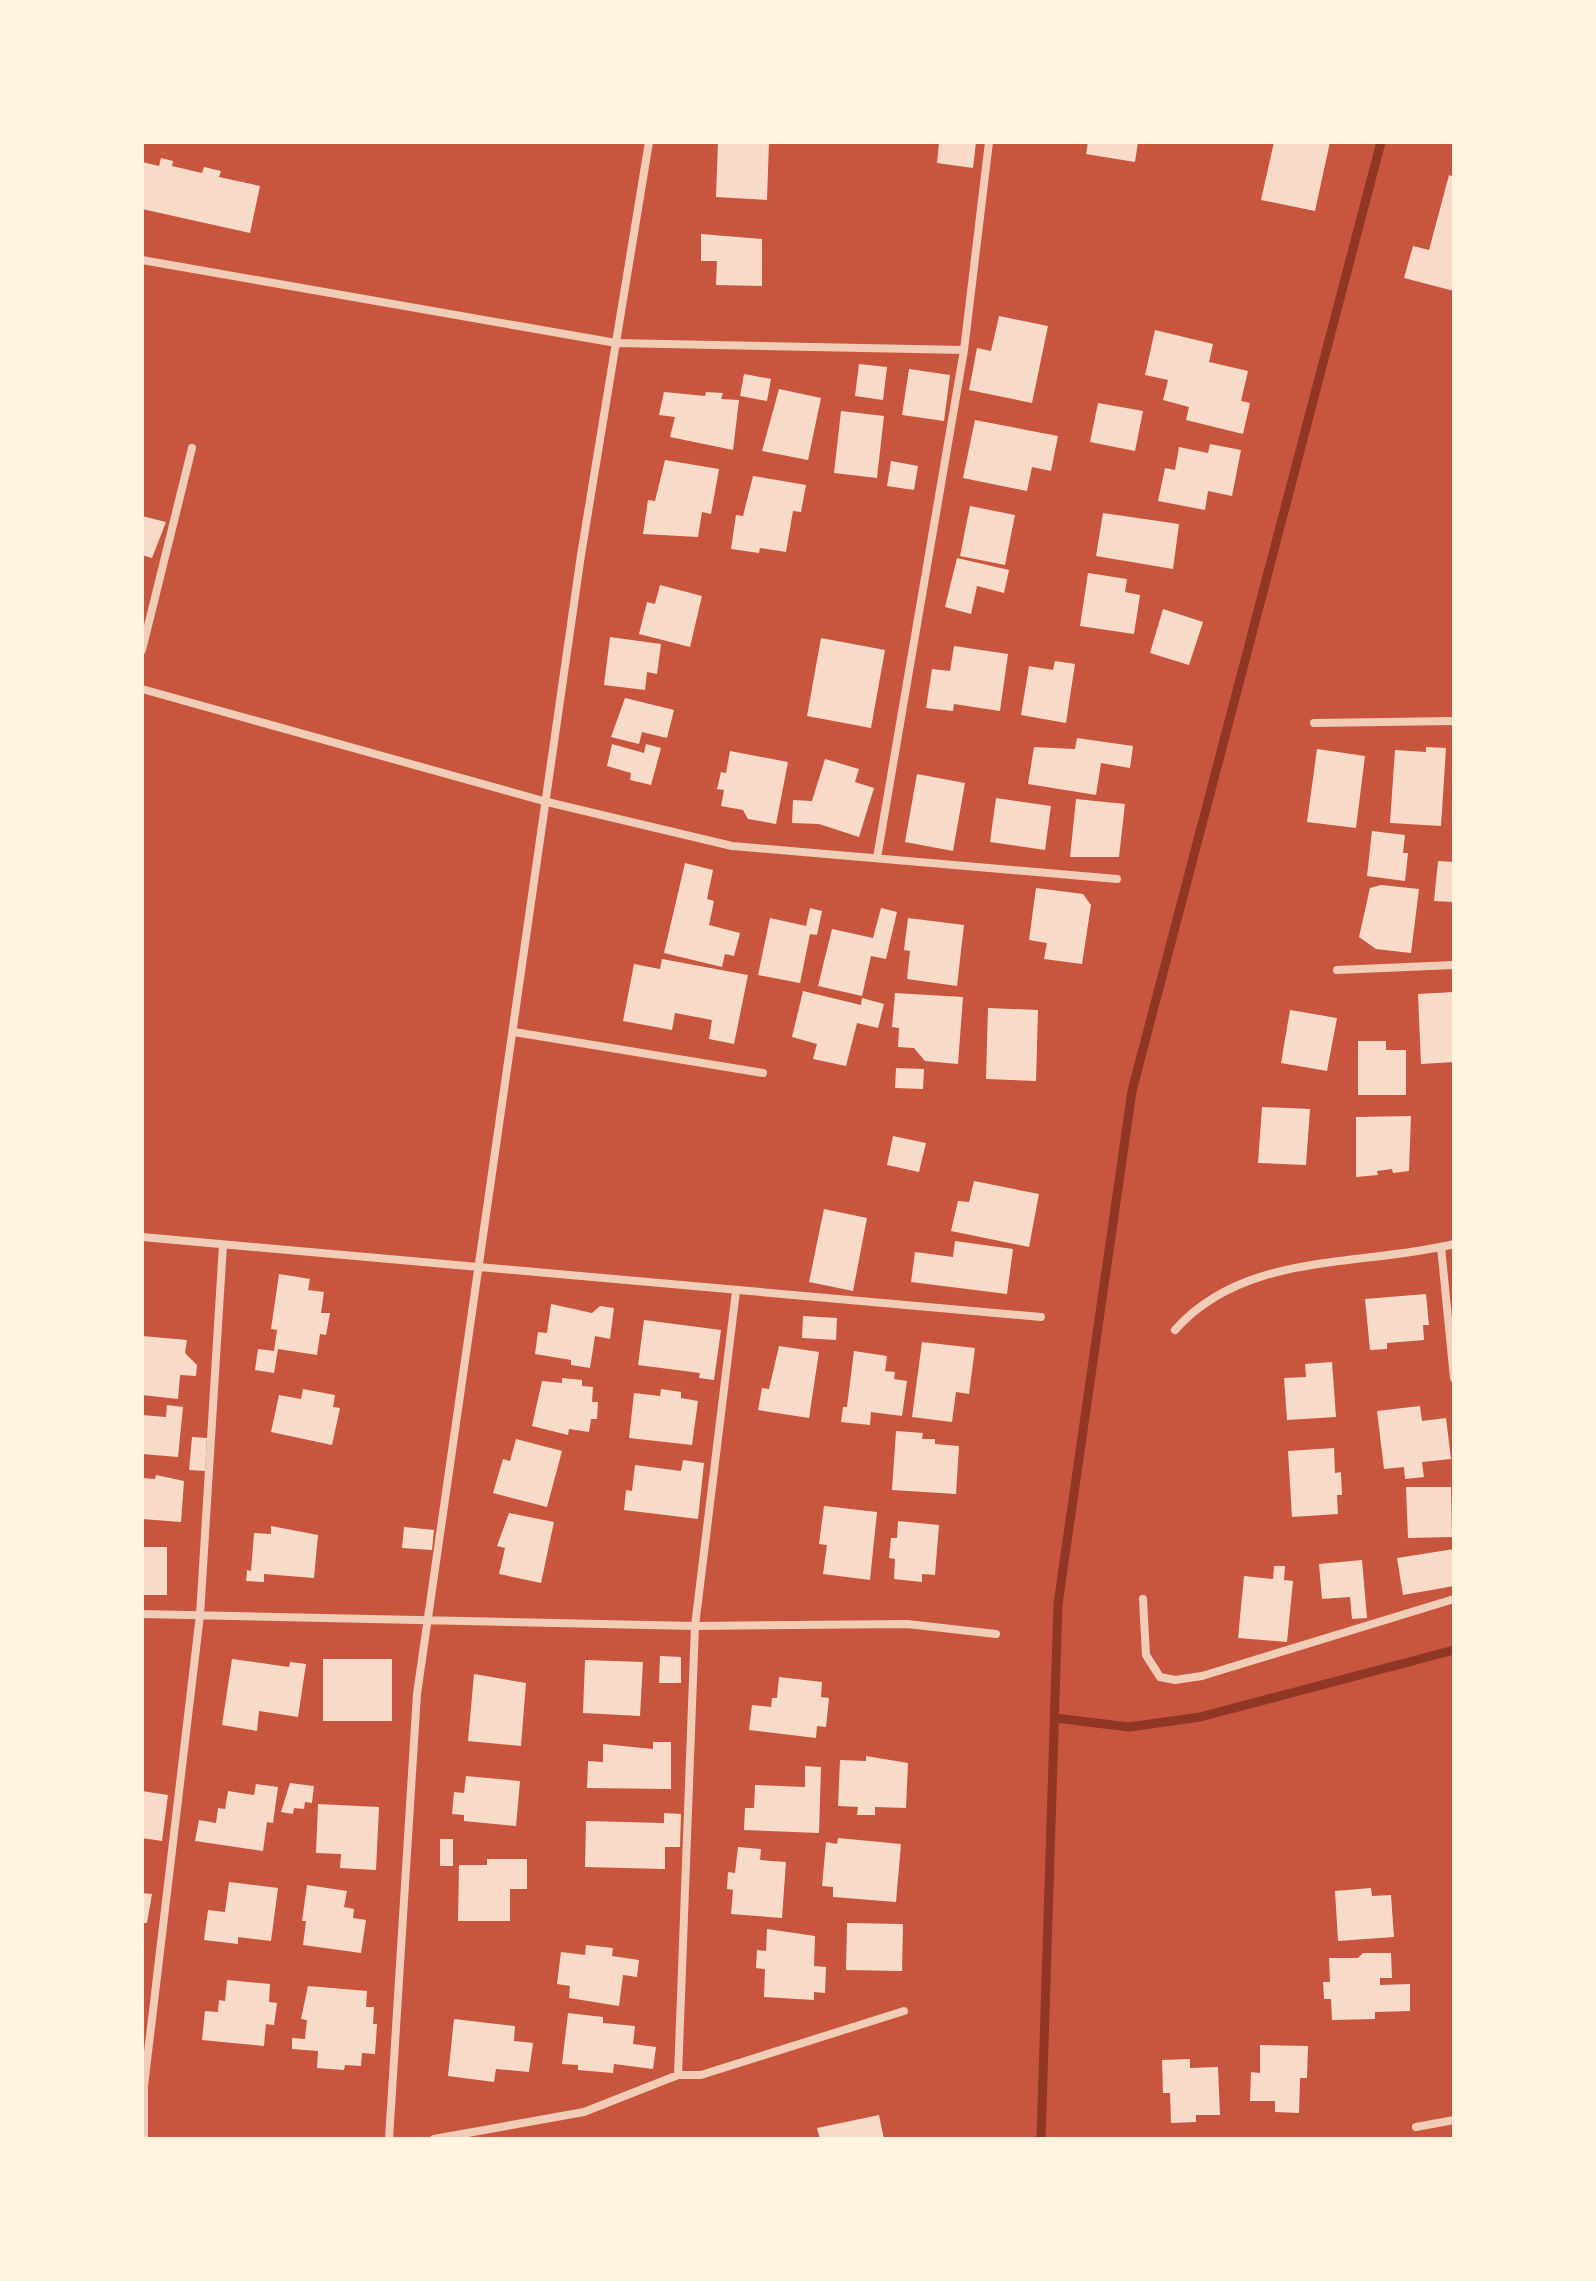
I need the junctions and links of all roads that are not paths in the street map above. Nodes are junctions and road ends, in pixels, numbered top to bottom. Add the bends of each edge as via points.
1 (649, 142) edge
2 (989, 142) edge
3 (142, 260) edge
4 (616, 343) junction
5 (964, 350) junction
6 (192, 448) dead end
7 (142, 650) edge
8 (142, 689) edge
9 (1454, 721) edge
10 (1314, 723) dead end
11 (547, 802) junction
12 (877, 858) junction
13 (1117, 879) dead end
14 (1454, 965) edge
15 (1337, 970) dead end
16 (514, 1032) junction
17 (763, 1073) dead end
18 (142, 1237) edge
19 (1454, 1244) edge
20 (223, 1245) junction
21 (1441, 1247) junction
22 (479, 1268) junction
23 (736, 1291) junction
24 (1041, 1317) dead end
25 (1175, 1330) dead end
26 (1454, 1378) edge
27 (1143, 1599) dead end
28 (1454, 1599) edge
29 (142, 1614) edge
30 (200, 1615) junction
31 (428, 1622) junction
32 (695, 1626) junction
33 (996, 1634) dead end
34 (904, 2011) dead end
35 (678, 2075) junction
36 (1454, 2120) edge
37 (1416, 2127) dead end
38 (144, 2139) edge
39 (389, 2139) edge
40 (434, 2139) edge

1 - 4 street
2 - 5 street
3 - 4 street
4 - 5 street
4 - 11 street
5 - 12 street
6 - 7 street
8 - 11 street
9 - 10 street
11 - 12 street via 732,846
11 - 16 street
12 - 13 street
14 - 15 street
16 - 17 street
16 - 22 street
18 - 20 street
19 - 21 street
20 - 22 street
20 - 30 street
21 - 25 street via 1279,1270 1193,1309
21 - 26 street
22 - 23 street
22 - 31 street
23 - 24 street
23 - 32 street
27 - 28 street via 1146,1655 1160,1677 1175,1680
29 - 30 street
30 - 31 street
30 - 38 street via 144,2086
31 - 32 street
31 - 39 street via 417,1694
32 - 33 street via 907,1624
32 - 35 street
34 - 35 street via 701,2075
35 - 40 street via 584,2112
36 - 37 street

